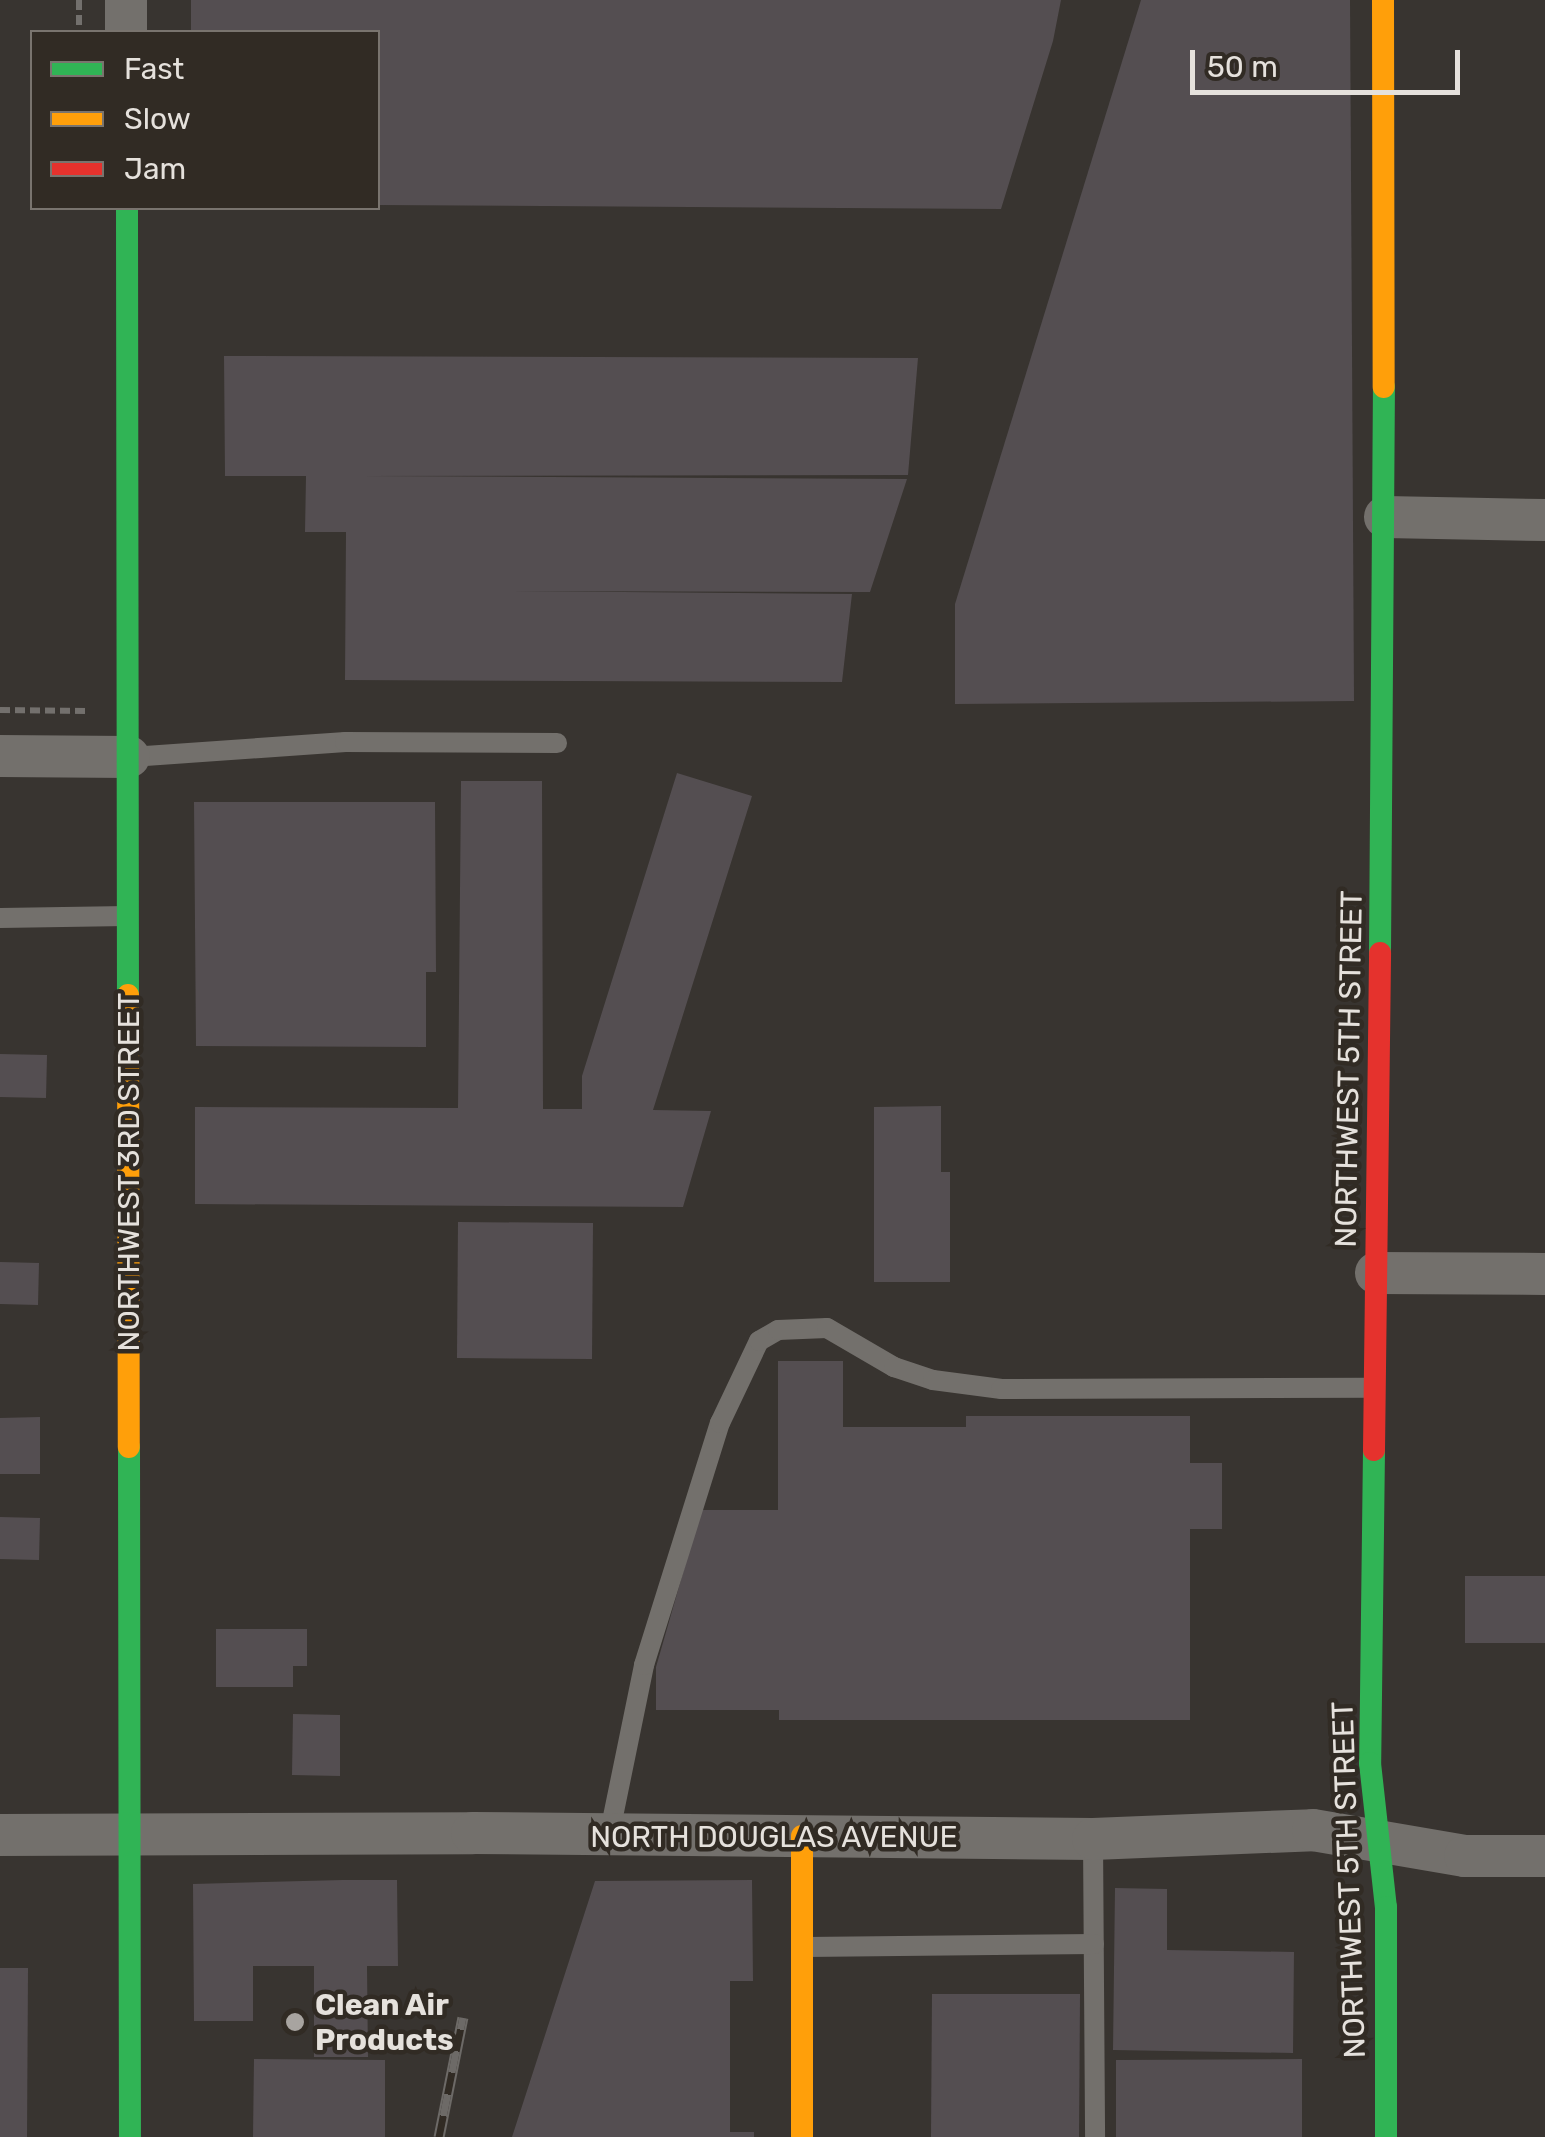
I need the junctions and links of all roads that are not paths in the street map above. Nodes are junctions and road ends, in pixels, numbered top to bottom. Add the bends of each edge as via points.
1 (126, 0) edge
2 (1383, 0) edge
3 (126, 30) edge
4 (126, 210) edge
5 (1386, 517) junction
6 (1545, 520) edge
7 (557, 744) dead end
8 (0, 756) edge
9 (129, 757) junction
10 (129, 916) junction
11 (0, 918) edge
12 (1376, 1273) junction
13 (1545, 1274) edge
14 (1375, 1388) junction
15 (130, 1834) junction
16 (0, 1835) edge
17 (608, 1836) junction
18 (802, 1836) junction
19 (1093, 1839) junction
20 (1379, 1842) junction
21 (1545, 1856) edge
22 (1094, 1944) junction
23 (802, 1947) junction
24 (130, 2137) edge
25 (802, 2137) edge
26 (1096, 2137) edge
27 (1386, 2137) edge

1 - 3 street
2 - 5 street, NORTHWEST 5TH STREET
4 - 9 street, NORTHWEST 3RD STREET
5 - 6 street
5 - 12 street, NORTHWEST 5TH STREET
7 - 9 lane via 345,742
8 - 9 street
9 - 10 street, NORTHWEST 3RD STREET
10 - 11 lane
10 - 15 street, NORTHWEST 3RD STREET
12 - 13 street
12 - 14 street, NORTHWEST 5TH STREET
14 - 17 lane via 1002,1389 894,1367 827,1328 778,1330 759,1341 720,1423 644,1664
14 - 20 street, NORTHWEST 5TH STREET via 1370,1763
15 - 16 street, NORTH DOUGLAS AVENUE
15 - 17 street, NORTH DOUGLAS AVENUE
15 - 24 street, NORTHWEST 3RD STREET
17 - 18 street, NORTH DOUGLAS AVENUE
18 - 19 street, NORTH DOUGLAS AVENUE
18 - 23 street
19 - 20 street, NORTH DOUGLAS AVENUE via 1312,1830
19 - 22 lane
20 - 21 street, NORTH DOUGLAS AVENUE via 1465,1856
20 - 27 street, NORTHWEST 5TH STREET via 1386,1907
22 - 23 lane
22 - 26 lane
23 - 25 street

